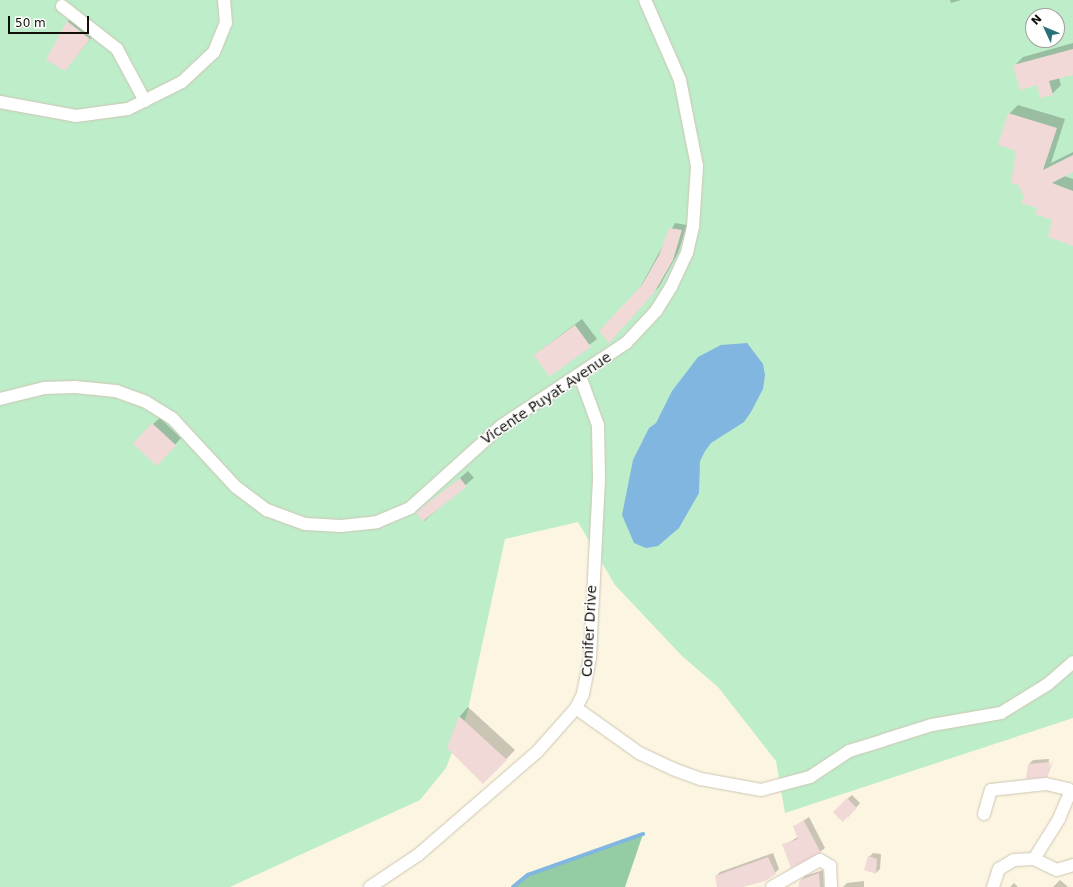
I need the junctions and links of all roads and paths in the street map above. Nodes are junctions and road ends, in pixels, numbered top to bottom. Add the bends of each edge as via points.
1 (224, 0) edge
2 (645, 0) edge
3 (62, 6) dead end
4 (145, 101) junction
5 (0, 102) edge
6 (580, 376) junction
7 (0, 399) edge
8 (1073, 662) edge
9 (576, 708) junction
10 (1071, 793) edge
11 (984, 814) dead end
12 (1034, 859) junction
13 (1073, 865) edge
14 (370, 887) edge
15 (772, 887) edge
16 (831, 887) edge
17 (993, 887) edge

1 - 4 street via 226,23 214,52 182,82
2 - 6 street, Vicente Puyat Avenue via 680,80 694,136 697,166 693,227 687,253 656,311 626,343
3 - 4 street via 117,49
4 - 5 street via 112,113 76,116
6 - 7 street, Vicente Puyat Avenue via 500,426 404,511 377,522 341,526 305,524 267,510 236,487 172,418 146,402 116,391 75,387 44,388
6 - 9 street, Conifer Drive via 598,425 599,478 588,680
8 - 9 street via 1048,684 1001,713 932,725 849,751 810,776 761,790 701,779 673,770 639,753
9 - 14 street, Conifer Drive via 537,752 486,797 418,855
10 - 11 street via 1063,786 1046,784 991,790
10 - 12 street
12 - 13 street via 1057,870
12 - 17 street via 1003,864
15 - 16 street via 820,860 830,866

